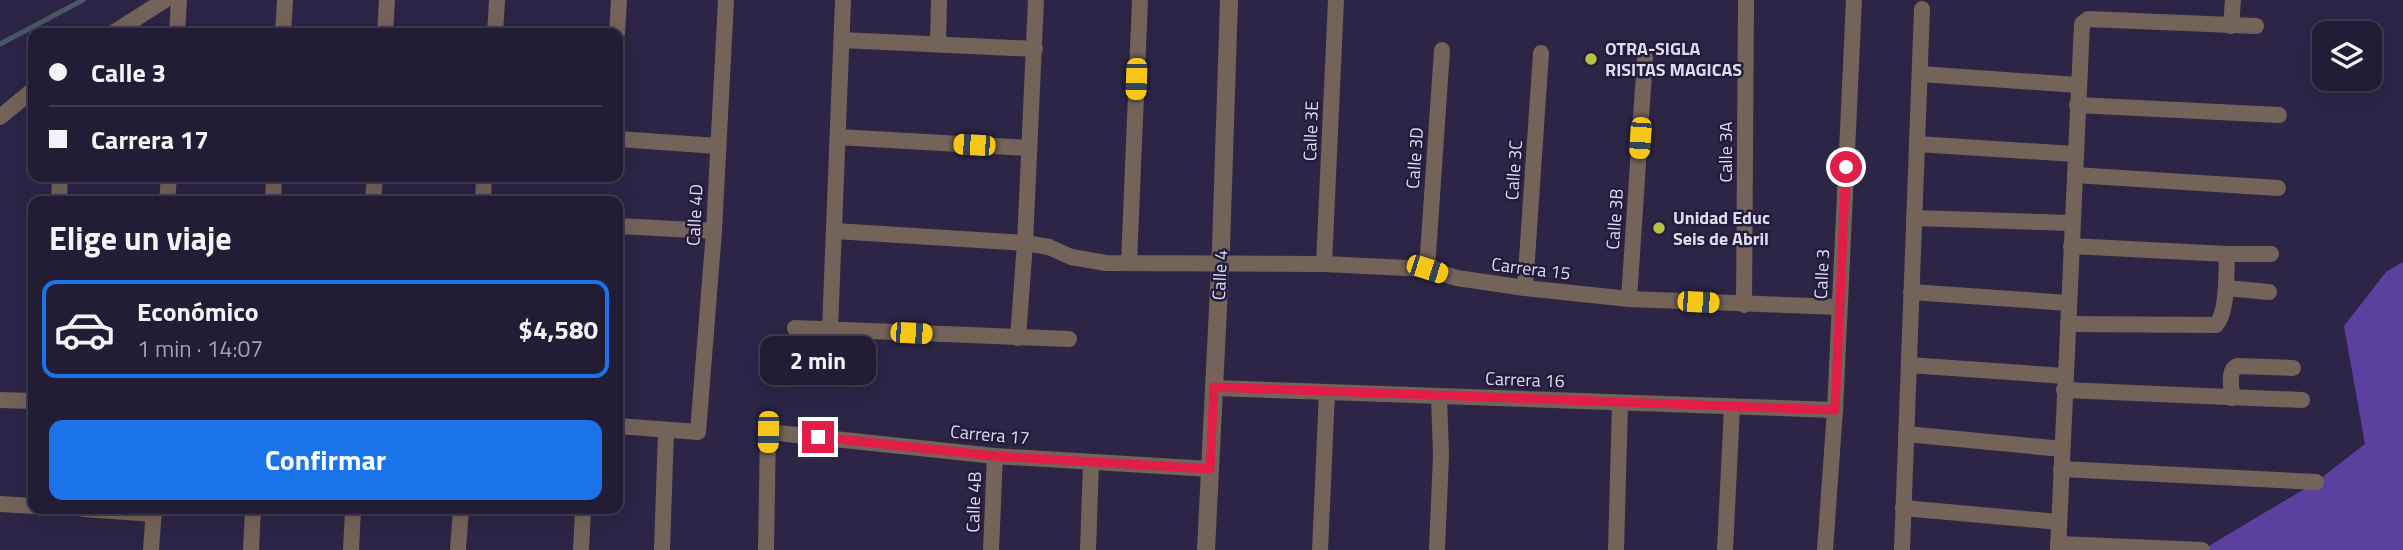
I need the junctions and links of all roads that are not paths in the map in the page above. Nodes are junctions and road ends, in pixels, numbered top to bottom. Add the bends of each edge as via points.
1 (165, 0) edge
2 (179, 0) edge
3 (285, 0) edge
4 (387, 0) edge
5 (497, 0) edge
6 (620, 0) edge
7 (726, 0) edge
8 (843, 0) edge
9 (939, 0) edge
10 (1036, 0) edge
11 (1140, 0) edge
12 (1229, 0) edge
13 (1336, 0) edge
14 (1746, 0) edge
15 (1854, 0) edge
16 (2233, 0) edge
17 (1922, 9) dead end
18 (2231, 26) junction
19 (2256, 26) dead end
20 (121, 28) edge
21 (177, 28) edge
22 (283, 28) edge
23 (385, 28) edge
24 (495, 28) edge
25 (617, 28) edge
26 (842, 40) junction
27 (938, 44) junction
28 (1035, 49) junction
29 (1442, 50) dead end
30 (1541, 53) dead end
31 (1645, 58) dead end
32 (1920, 74) junction
33 (2078, 85) junction
34 (28, 94) edge
35 (2077, 105) junction
36 (2279, 115) dead end
37 (0, 117) edge
38 (838, 137) junction
39 (623, 139) edge
40 (1917, 144) junction
41 (717, 146) junction
42 (1029, 148) junction
43 (2076, 154) junction
44 (2074, 175) junction
45 (2278, 188) dead end
46 (1914, 218) junction
47 (2072, 223) junction
48 (623, 226) edge
49 (714, 231) junction
50 (835, 231) junction
51 (1025, 243) junction
52 (2071, 246) junction
53 (2227, 254) junction
54 (2271, 254) dead end
55 (1129, 263) junction
56 (1324, 264) junction
57 (1220, 265) junction
58 (1427, 269) junction
59 (1525, 288) junction
60 (2226, 288) junction
61 (1911, 292) junction
62 (2269, 292) dead end
63 (1629, 299) junction
64 (2069, 303) junction
65 (1744, 305) junction
66 (1839, 307) junction
67 (2068, 324) junction
68 (795, 328) dead end
69 (830, 329) junction
70 (1018, 338) junction
71 (1069, 339) dead end
72 (1909, 365) junction
73 (2293, 368) dead end
74 (2065, 383) junction
75 (1214, 387) junction
76 (1327, 392) junction
77 (1439, 396) junction
78 (2232, 398) junction
79 (0, 400) edge
80 (2302, 400) dead end
81 (28, 401) edge
82 (1620, 403) junction
83 (1732, 407) junction
84 (1835, 410) junction
85 (623, 427) edge
86 (666, 431) junction
87 (1906, 434) junction
88 (2063, 449) junction
89 (995, 456) junction
90 (1090, 462) junction
91 (1210, 469) junction
92 (2062, 469) junction
93 (2316, 482) dead end
94 (0, 504) edge
95 (28, 506) edge
96 (1903, 508) junction
97 (154, 514) edge
98 (253, 514) edge
99 (353, 514) edge
100 (461, 514) edge
101 (583, 514) edge
102 (2059, 522) junction
103 (2058, 547) edge
104 (152, 550) edge
105 (251, 550) edge
106 (351, 550) edge
107 (458, 550) edge
108 (581, 550) edge
109 (662, 550) edge
110 (766, 550) edge
111 (991, 550) edge
112 (1088, 550) edge
113 (1206, 550) edge
114 (1320, 550) edge
115 (1437, 550) edge
116 (1616, 550) edge
117 (1725, 550) edge
118 (1825, 550) edge
119 (1902, 550) edge
120 (2202, 550) edge

1 - 20 street
2 - 21 street
3 - 22 street
4 - 23 street
5 - 24 street
6 - 25 street
7 - 41 street, Calle 4D
8 - 26 street
9 - 27 street
10 - 28 street
11 - 55 street
12 - 57 street, Calle 4
13 - 56 street, Calle 3E
14 - 65 street, Calle 3A
15 - 66 street, Calle 3
16 - 18 street
17 - 32 street
18 - 19 street
18 - 33 street via 2085,20
26 - 27 street
26 - 38 street
27 - 28 street
28 - 42 street
29 - 58 street, Calle 3D
30 - 59 street, Calle 3C
31 - 63 street, Calle 3B
32 - 33 street
32 - 40 street
33 - 35 street
34 - 37 street
35 - 36 street
35 - 43 street
38 - 42 street
38 - 50 street
39 - 41 street
40 - 43 street
40 - 46 street
41 - 49 street, Calle 4D
42 - 51 street
43 - 44 street
44 - 45 street
44 - 47 street
46 - 47 street
46 - 61 street
47 - 52 street
48 - 49 street
49 - 86 street, Calle 4D via 698,432
50 - 51 street, Carrera 15
50 - 69 street
51 - 55 street, Carrera 15 via 1071,257
51 - 70 street
52 - 53 street
52 - 64 street
53 - 54 street
53 - 60 street
55 - 57 street, Carrera 15
56 - 57 street, Carrera 15
56 - 58 street, Carrera 15
57 - 75 street, Calle 4
58 - 59 street, Carrera 15
59 - 63 street, Carrera 15
60 - 62 street
60 - 67 street via 2221,321 2216,326
61 - 64 street
61 - 72 street
63 - 65 street, Carrera 15
64 - 67 street
65 - 66 street, Carrera 15
66 - 84 street, Calle 3
67 - 74 street
68 - 69 street
69 - 70 street
70 - 71 street
72 - 74 street
72 - 87 street
73 - 78 street via 2237,366 2231,373
74 - 78 street
74 - 88 street
75 - 76 street, Carrera 16
75 - 91 street, Calle 4
76 - 77 street, Carrera 16
76 - 114 street
77 - 82 street, Carrera 16
77 - 115 street
78 - 80 street
79 - 81 street
82 - 83 street, Carrera 16
82 - 116 street
83 - 84 street, Carrera 16
83 - 117 street
84 - 118 street, Calle 3
85 - 86 street
86 - 109 street
87 - 88 street
87 - 96 street
88 - 92 street
89 - 90 street, Carrera 17
89 - 110 street, Carrera 17 via 768,432
89 - 111 street, Calle 4B
90 - 91 street, Carrera 17
90 - 112 street
91 - 113 street, Calle 4
92 - 93 street
92 - 102 street
94 - 95 street
96 - 102 street
96 - 119 street
97 - 104 street
98 - 105 street
99 - 106 street
100 - 107 street
101 - 108 street
102 - 103 street
103 - 120 street

